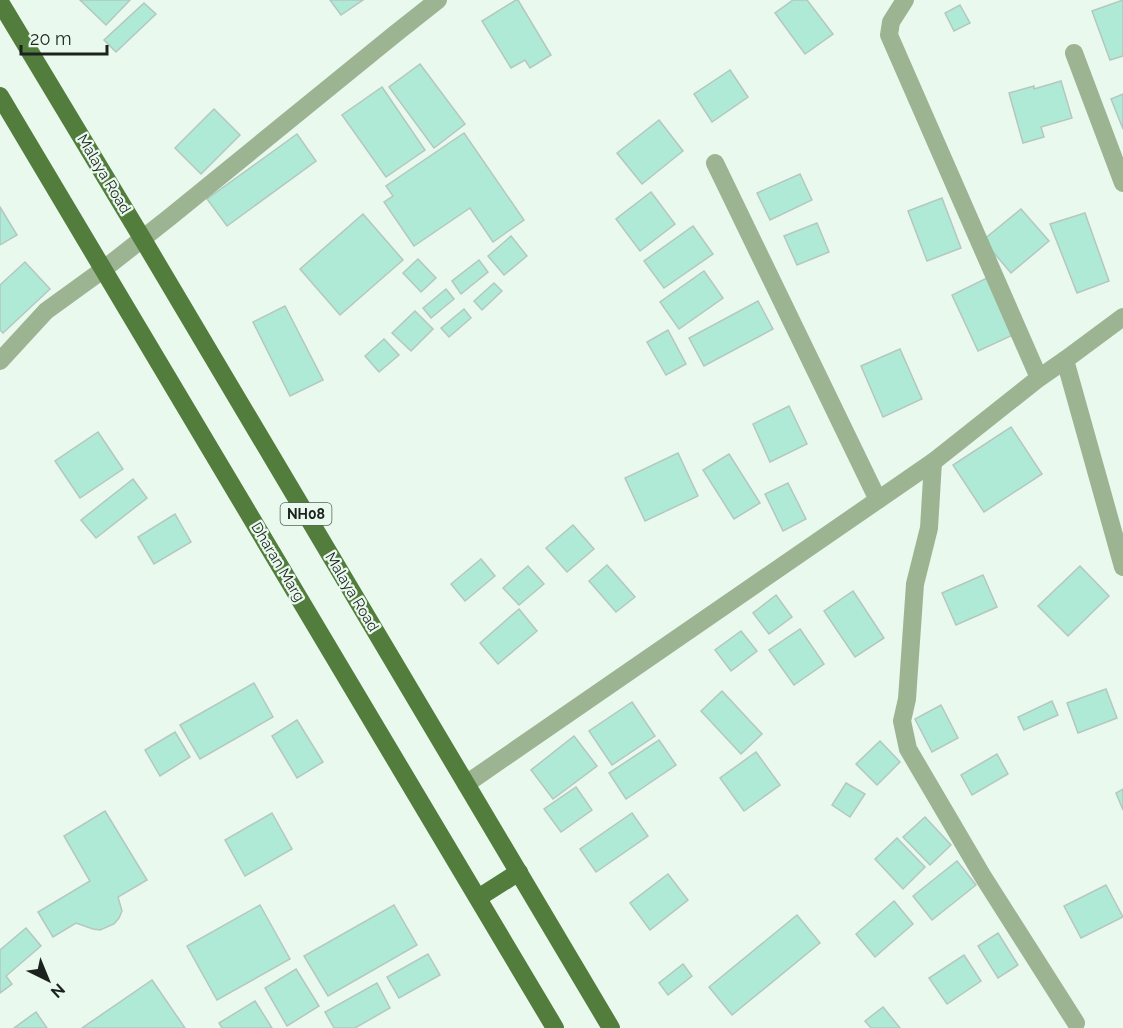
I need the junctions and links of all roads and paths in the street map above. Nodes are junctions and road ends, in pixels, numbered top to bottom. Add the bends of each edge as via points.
1 (438, 0) edge
2 (906, 0) edge
3 (0, 2) edge
4 (1074, 52) dead end
5 (0, 96) edge
6 (715, 163) dead end
7 (1123, 183) edge
8 (142, 238) junction
9 (104, 269) junction
10 (1123, 317) edge
11 (1065, 360) junction
12 (0, 361) edge
13 (1039, 378) junction
14 (933, 462) junction
15 (878, 500) junction
16 (1123, 567) edge
17 (466, 784) junction
18 (519, 872) junction
19 (478, 898) junction
20 (1076, 1023) dead end
21 (555, 1028) edge
22 (611, 1028) edge

1 - 8 street
2 - 13 street via 891,22 889,35
3 - 8 main road, Malaya Road / NH08
4 - 7 street
5 - 9 main road, Dharan Marg / NH08
6 - 15 street
8 - 9 street
8 - 17 main road, Malaya Road / NH08
9 - 12 street via 46,311
9 - 19 main road, Dharan Marg / NH08
10 - 11 street
11 - 13 street
11 - 16 street
13 - 14 street
14 - 15 street
14 - 20 street via 929,528 915,584 902,721 908,749 982,876
15 - 17 street
17 - 18 main road, Malaya Road / NH08
18 - 19 main road
18 - 22 main road, Malaya Road / NH08
19 - 21 main road, Dharan Marg / NH08

